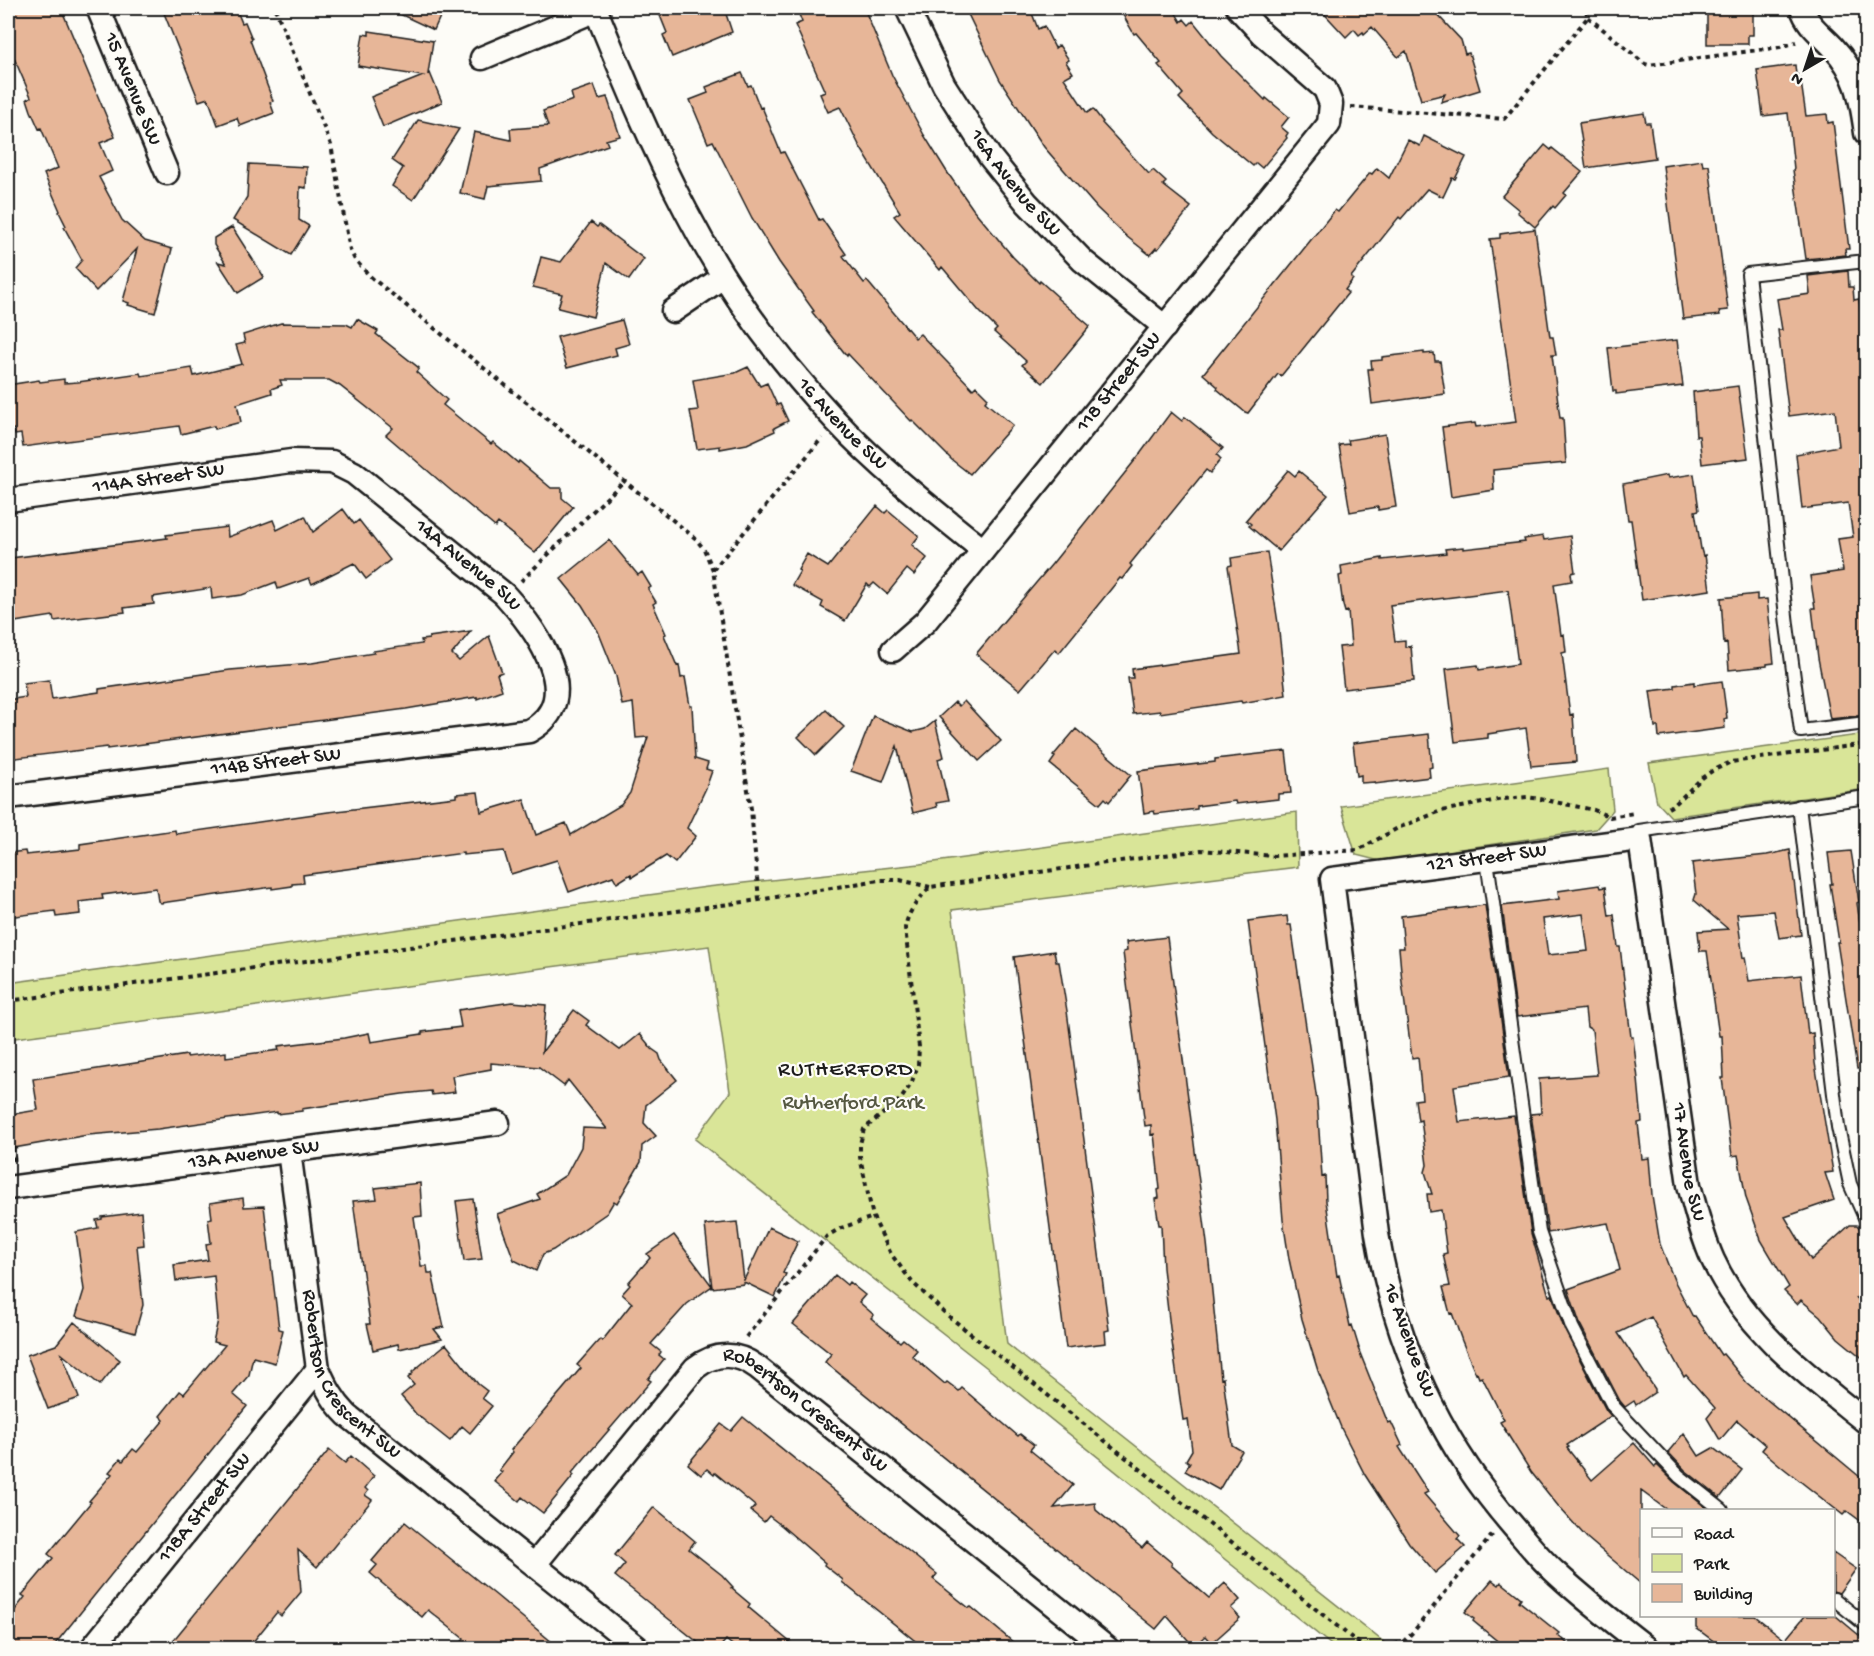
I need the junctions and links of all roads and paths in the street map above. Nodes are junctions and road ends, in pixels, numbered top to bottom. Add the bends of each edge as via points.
1 (98, 8) edge
2 (275, 8) edge
3 (907, 8) edge
4 (1238, 8) edge
5 (1585, 8) edge
6 (1802, 8) edge
7 (595, 9) edge
8 (1588, 17) junction
9 (1820, 34) junction
10 (482, 58) dead end
11 (1331, 104) junction
12 (1866, 133) edge
13 (167, 173) dead end
14 (1866, 261) edge
15 (723, 277) junction
16 (673, 311) dead end
17 (1165, 327) junction
18 (836, 421) junction
19 (308, 460) joint
20 (624, 481) junction
21 (8, 500) edge
22 (983, 550) junction
23 (713, 570) junction
24 (504, 594) junction
25 (892, 650) dead end
26 (1866, 723) edge
27 (542, 724) joint
28 (1866, 744) edge
29 (8, 797) edge
30 (1866, 797) edge
31 (1798, 806) junction
32 (1658, 810) dead end
33 (1610, 817) dead end
34 (1640, 835) junction
35 (1487, 860) junction
36 (1332, 879) joint
37 (930, 887) junction
38 (759, 900) junction
39 (8, 1001) edge
40 (8, 1112) edge
41 (498, 1124) dead end
42 (290, 1151) junction
43 (13, 1187) edge
44 (873, 1217) junction
45 (1866, 1220) edge
46 (731, 1356) junction
47 (318, 1369) junction
48 (1866, 1422) edge
49 (1721, 1509) edge
50 (1496, 1532) dead end
51 (535, 1564) junction
52 (1835, 1601) edge
53 (1866, 1625) edge
54 (92, 1648) edge
55 (638, 1648) edge
56 (1107, 1648) edge
57 (1368, 1648) edge
58 (1386, 1648) edge
59 (1647, 1648) edge

1 - 13 street, 15 Avenue SW
2 - 20 path via 331,145 347,237 355,260 372,278
3 - 17 street, 16A Avenue SW via 944,85 990,158 1083,261
4 - 11 street via 1325,89
5 - 8 path
6 - 9 street
7 - 10 street, 16 Avenue SW
7 - 15 street, 16 Avenue SW via 655,149
8 - 9 path via 1649,65 1780,47
8 - 11 path via 1504,119
9 - 12 street via 1843,59 1856,81
11 - 17 street, 118 Street SW via 1325,131
14 - 26 lane via 1748,274 1802,731
15 - 16 street
15 - 18 street, 16 Avenue SW via 780,356
17 - 22 street, 118 Street SW
18 - 22 street, 16 Avenue SW via 904,486
18 - 23 path
19 - 21 street, 114A Street SW
19 - 24 street, 14A Avenue SW via 332,462 354,473
20 - 23 path via 694,538
20 - 24 path
22 - 25 street, 118 Street SW via 925,622
23 - 38 path via 751,809
24 - 27 street, 14A Avenue SW via 535,633 553,673 555,702
27 - 29 street, 114B Street SW via 516,733
28 - 32 path via 1731,762 1707,774 1675,804
30 - 31 lane
31 - 34 lane
31 - 45 lane via 1838,1127 1850,1184
33 - 37 path via 1594,810 1527,797 1441,811 1358,850 1274,856 1201,850
34 - 35 street, 121 Street SW
34 - 48 street, 17 Avenue SW via 1689,1185 1705,1240 1730,1289 1767,1337
35 - 36 street, 121 Street SW
35 - 49 lane via 1539,1232 1572,1327 1613,1406 1679,1476
36 - 59 street, 16 Avenue SW via 1380,1252 1406,1349 1440,1424 1489,1498 1554,1572
37 - 38 path via 879,880
37 - 44 path via 912,907 905,928 918,1047 916,1074 901,1099 861,1134 860,1156
38 - 39 path
40 - 43 path
41 - 42 street, 13A Avenue SW
42 - 43 street, 13A Avenue SW
42 - 47 street, Robertson Crescent SW
44 - 46 path via 827,1236
44 - 57 path via 902,1271 925,1296
46 - 51 street, Robertson Crescent SW via 716,1356 695,1368
46 - 56 street, Robertson Crescent SW via 757,1367
47 - 51 street, Robertson Crescent SW via 328,1392 347,1415
47 - 54 street, 118A Street SW
50 - 58 path via 1413,1632 1404,1641
51 - 55 street, Robertson Crescent SW
52 - 53 lane

